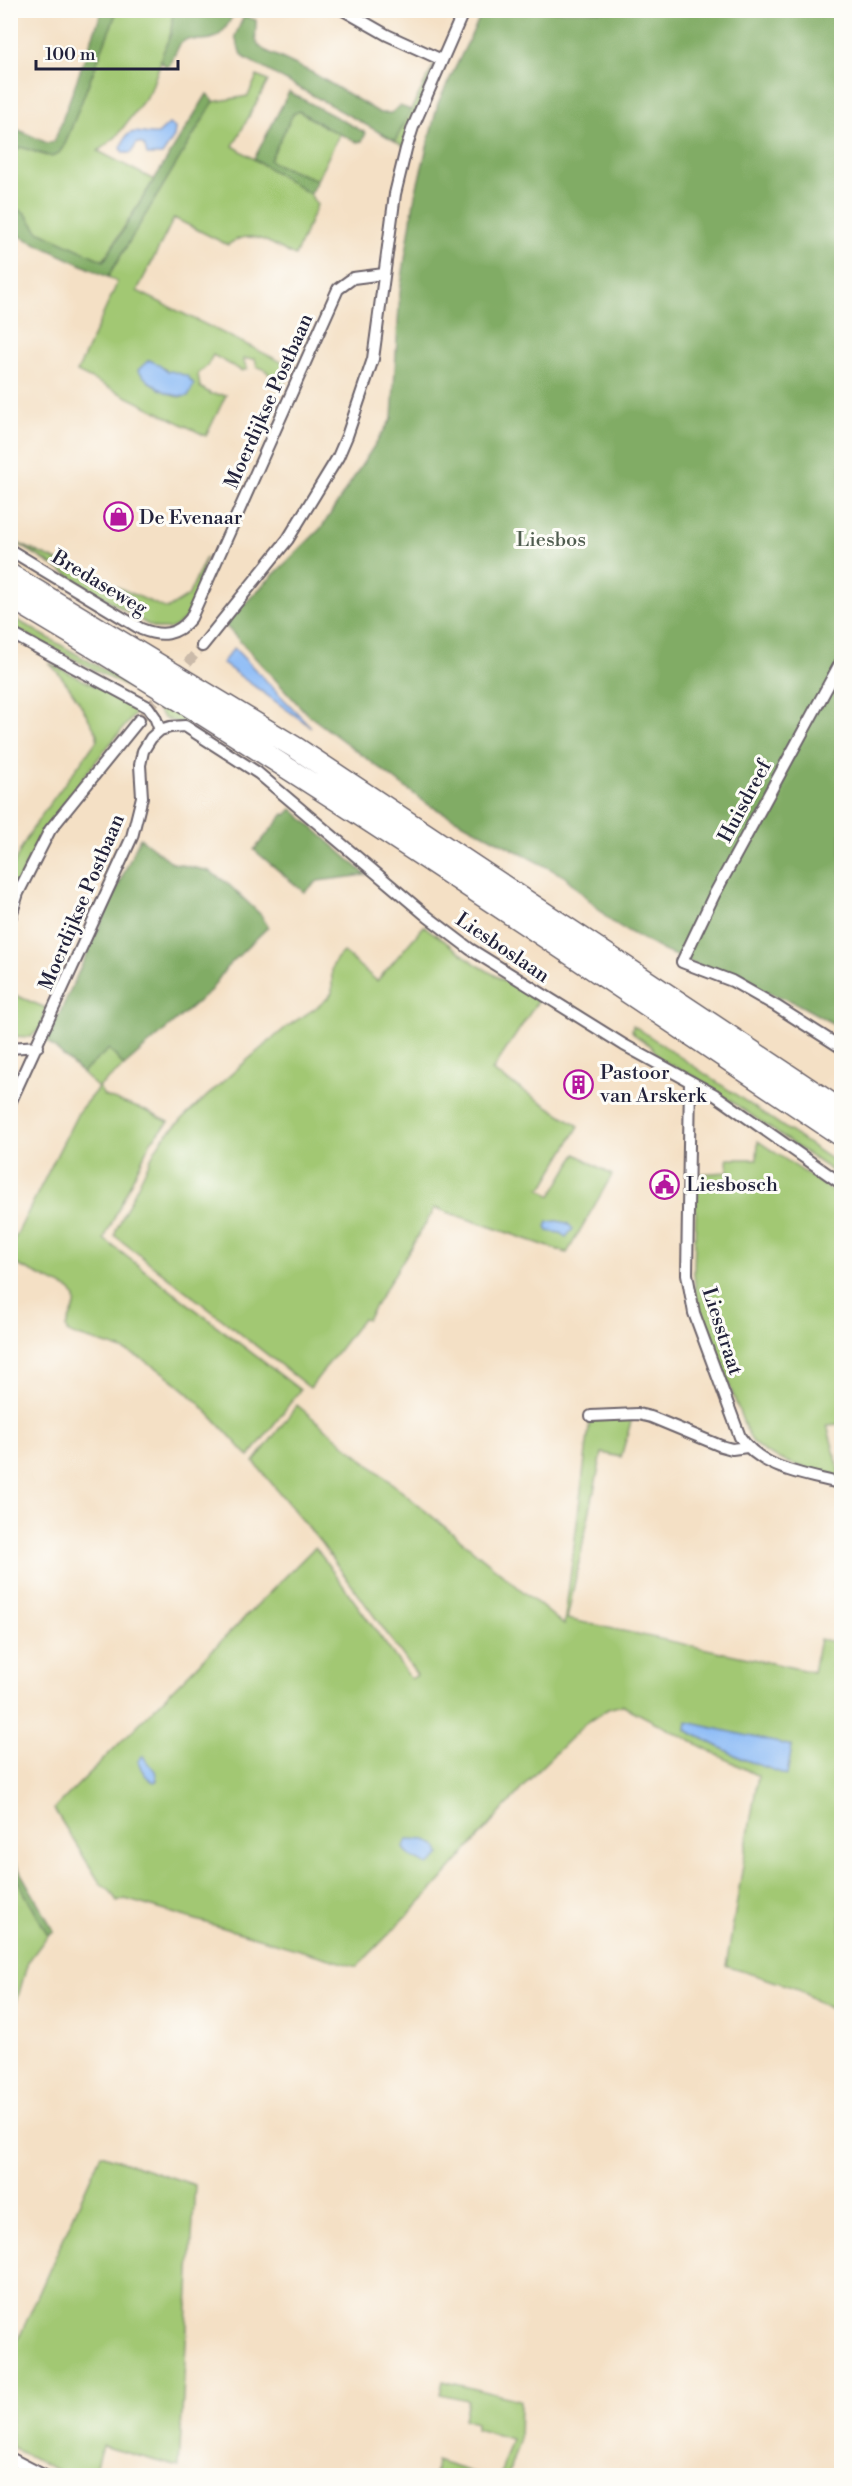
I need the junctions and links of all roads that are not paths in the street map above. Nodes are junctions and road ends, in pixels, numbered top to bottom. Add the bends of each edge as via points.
1 (343, 10) edge
2 (464, 10) edge
3 (442, 60) junction
4 (384, 274) junction
5 (10, 550) edge
6 (10, 565) edge
7 (10, 575) edge
8 (10, 597) edge
9 (60, 604) junction
10 (10, 633) edge
11 (175, 633) joint
12 (202, 646) tunnel mouth
13 (842, 660) edge
14 (139, 720) tunnel mouth
15 (160, 730) junction
16 (10, 919) edge
17 (38, 1046) junction
18 (10, 1048) edge
19 (842, 1048) edge
20 (690, 1081) junction
21 (10, 1103) edge
22 (842, 1111) edge
23 (842, 1136) edge
24 (842, 1184) edge
25 (591, 1416) dead end
26 (747, 1447) junction
27 (842, 1484) edge
28 (10, 2458) edge
29 (45, 2475) edge

1 - 3 street
2 - 3 street
3 - 4 street via 406,149 395,194
4 - 11 street, Moerdijkse Postbaan via 353,278 339,289 191,618
4 - 12 street via 373,359 338,457 288,539
5 - 11 street, Bredaseweg via 141,628
6 - 9 highway
7 - 9 highway
8 - 23 highway via 288,767
9 - 22 highway via 296,748
10 - 15 street via 148,706
13 - 19 street, Huisdreef via 714,895 682,962 732,981
14 - 16 street via 50,830 18,893
15 - 17 street, Moerdijkse Postbaan via 143,751 142,797 132,837
15 - 20 street, Liesboslaan via 185,726 198,733 258,773 470,949 624,1046
17 - 18 street
17 - 21 street, Moerdijkse Postbaan
20 - 24 street, Liesboslaan
20 - 26 street, Liesstraat via 687,1274 694,1314
25 - 26 street via 638,1414 721,1446
26 - 27 street via 764,1461
28 - 29 street

